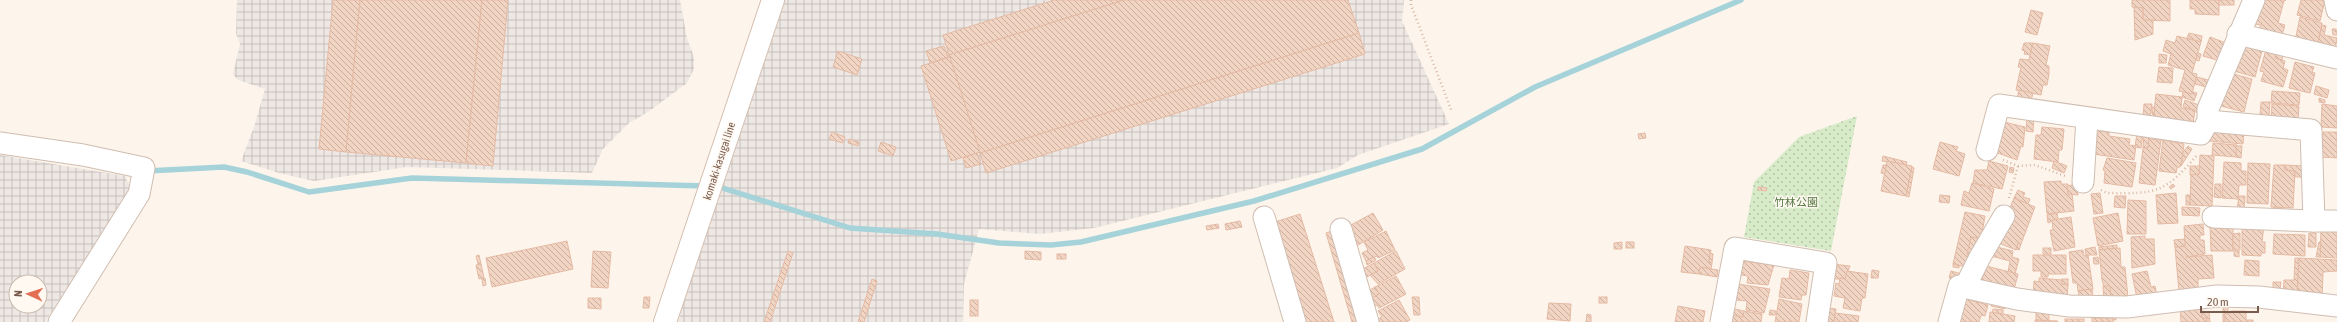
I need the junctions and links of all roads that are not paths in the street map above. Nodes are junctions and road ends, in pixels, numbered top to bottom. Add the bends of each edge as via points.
1 (773, 0) edge
2 (2254, 0) edge
3 (2335, 0) edge
4 (2337, 10) edge
5 (2238, 34) junction
6 (2337, 58) edge
7 (2087, 119) junction
8 (2204, 127) junction
9 (0, 143) edge
10 (1987, 150) road end
11 (2083, 182) road end
12 (2004, 216) road end
13 (1264, 217) dead end
14 (2213, 217) dead end
15 (2314, 221) junction
16 (2337, 221) edge
17 (1341, 229) dead end
18 (1965, 287) junction
19 (2337, 306) edge
20 (59, 322) edge
21 (665, 322) edge
22 (1295, 322) edge
23 (1368, 322) edge
24 (1721, 322) edge
25 (1817, 322) edge
26 (1949, 322) edge

1 - 21 main road, komaki-kasugai line
2 - 5 street
3 - 4 street
5 - 6 street
5 - 8 street via 2208,109
7 - 8 street
7 - 10 street via 2000,105
7 - 11 street
8 - 15 street via 2311,130
9 - 20 street via 83,155 144,168 139,194
12 - 18 street
13 - 22 street
14 - 15 street
15 - 16 street
17 - 23 street
18 - 19 street via 2017,299 2069,306 2127,307 2217,296 2258,297
18 - 26 street via 1959,286
24 - 25 street via 1735,248 1826,263

